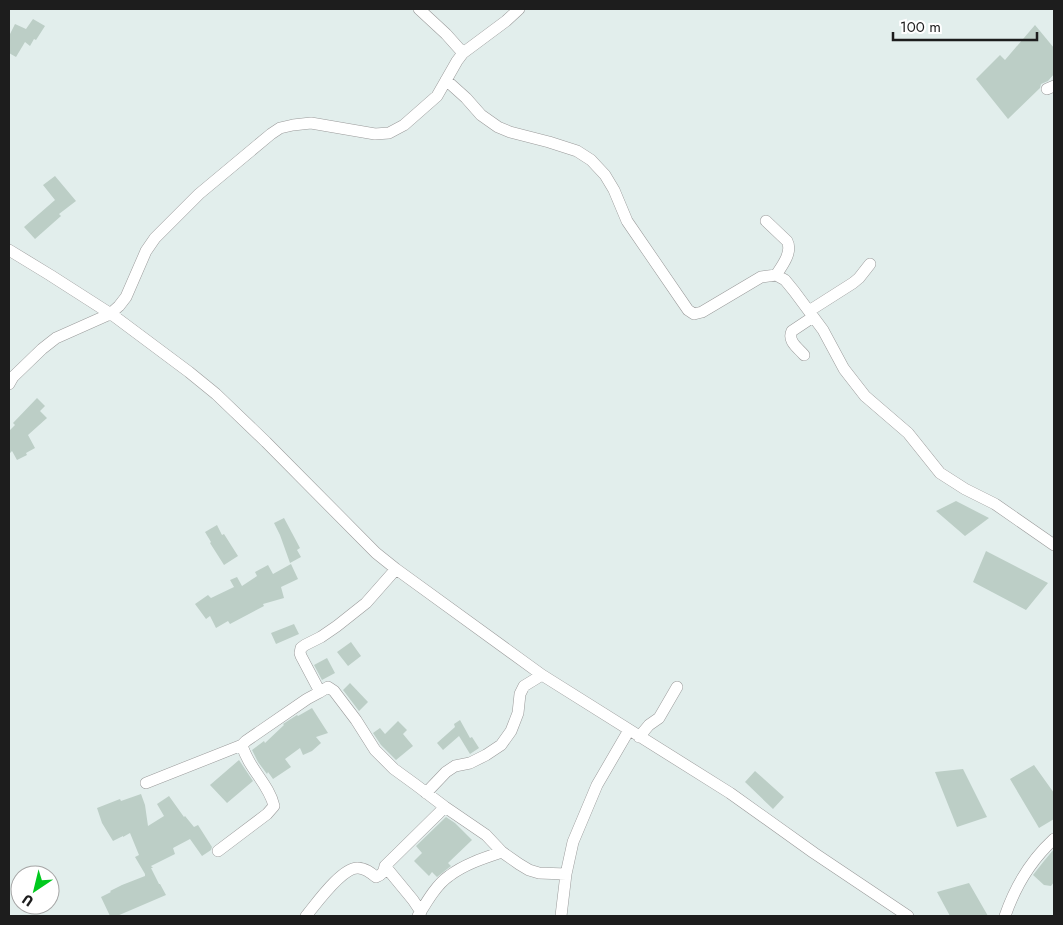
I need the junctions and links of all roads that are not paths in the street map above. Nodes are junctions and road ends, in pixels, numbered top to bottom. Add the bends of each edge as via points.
1 (420, 9) edge
2 (519, 9) edge
3 (463, 53) junction
4 (446, 80) junction
5 (766, 221) dead end
6 (9, 250) edge
7 (870, 264) dead end
8 (776, 276) junction
9 (110, 314) junction
10 (811, 314) junction
11 (804, 355) dead end
12 (9, 384) edge
13 (1054, 545) edge
14 (396, 569) junction
15 (542, 675) junction
16 (678, 687) dead end
17 (320, 692) junction
18 (629, 730) junction
19 (640, 737) junction
20 (242, 745) junction
21 (146, 783) dead end
22 (426, 793) junction
23 (445, 807) junction
24 (1054, 839) edge
25 (218, 850) dead end
26 (502, 852) junction
27 (385, 866) junction
28 (566, 874) junction
29 (420, 914) edge
30 (306, 916) edge
31 (561, 916) edge
32 (908, 916) edge
33 (1005, 916) edge

1 - 3 street
2 - 3 street
3 - 4 street
4 - 8 street via 498,127 577,151 591,160 614,190 633,232 694,314 760,277
4 - 9 street via 437,96 404,125 389,133 375,134 311,123 280,128 271,134 199,194 155,238 126,297
5 - 8 street via 789,245 785,262
6 - 9 street
7 - 10 street via 859,278
8 - 10 street via 785,280
9 - 12 street via 56,338 42,348
9 - 14 street via 216,394
10 - 11 street via 790,334
10 - 13 street via 824,330 844,369 865,396 908,433 940,473 995,504
14 - 15 street
14 - 17 street via 366,604 302,648 301,656
15 - 18 street
15 - 22 street via 524,686 511,731 501,745 486,755 455,766
16 - 19 street via 659,718
17 - 20 street
17 - 22 street via 328,687 334,690 380,755 394,770
18 - 19 street
18 - 28 street via 596,785 573,842
19 - 32 street via 730,792
20 - 21 street
20 - 25 street via 274,806
22 - 23 street
23 - 26 street via 486,835
23 - 27 street
24 - 33 street via 1026,872
26 - 28 street via 529,870
26 - 29 street via 448,876
27 - 29 street via 413,900
27 - 30 street via 384,872 376,877 361,868 347,872
28 - 31 street

